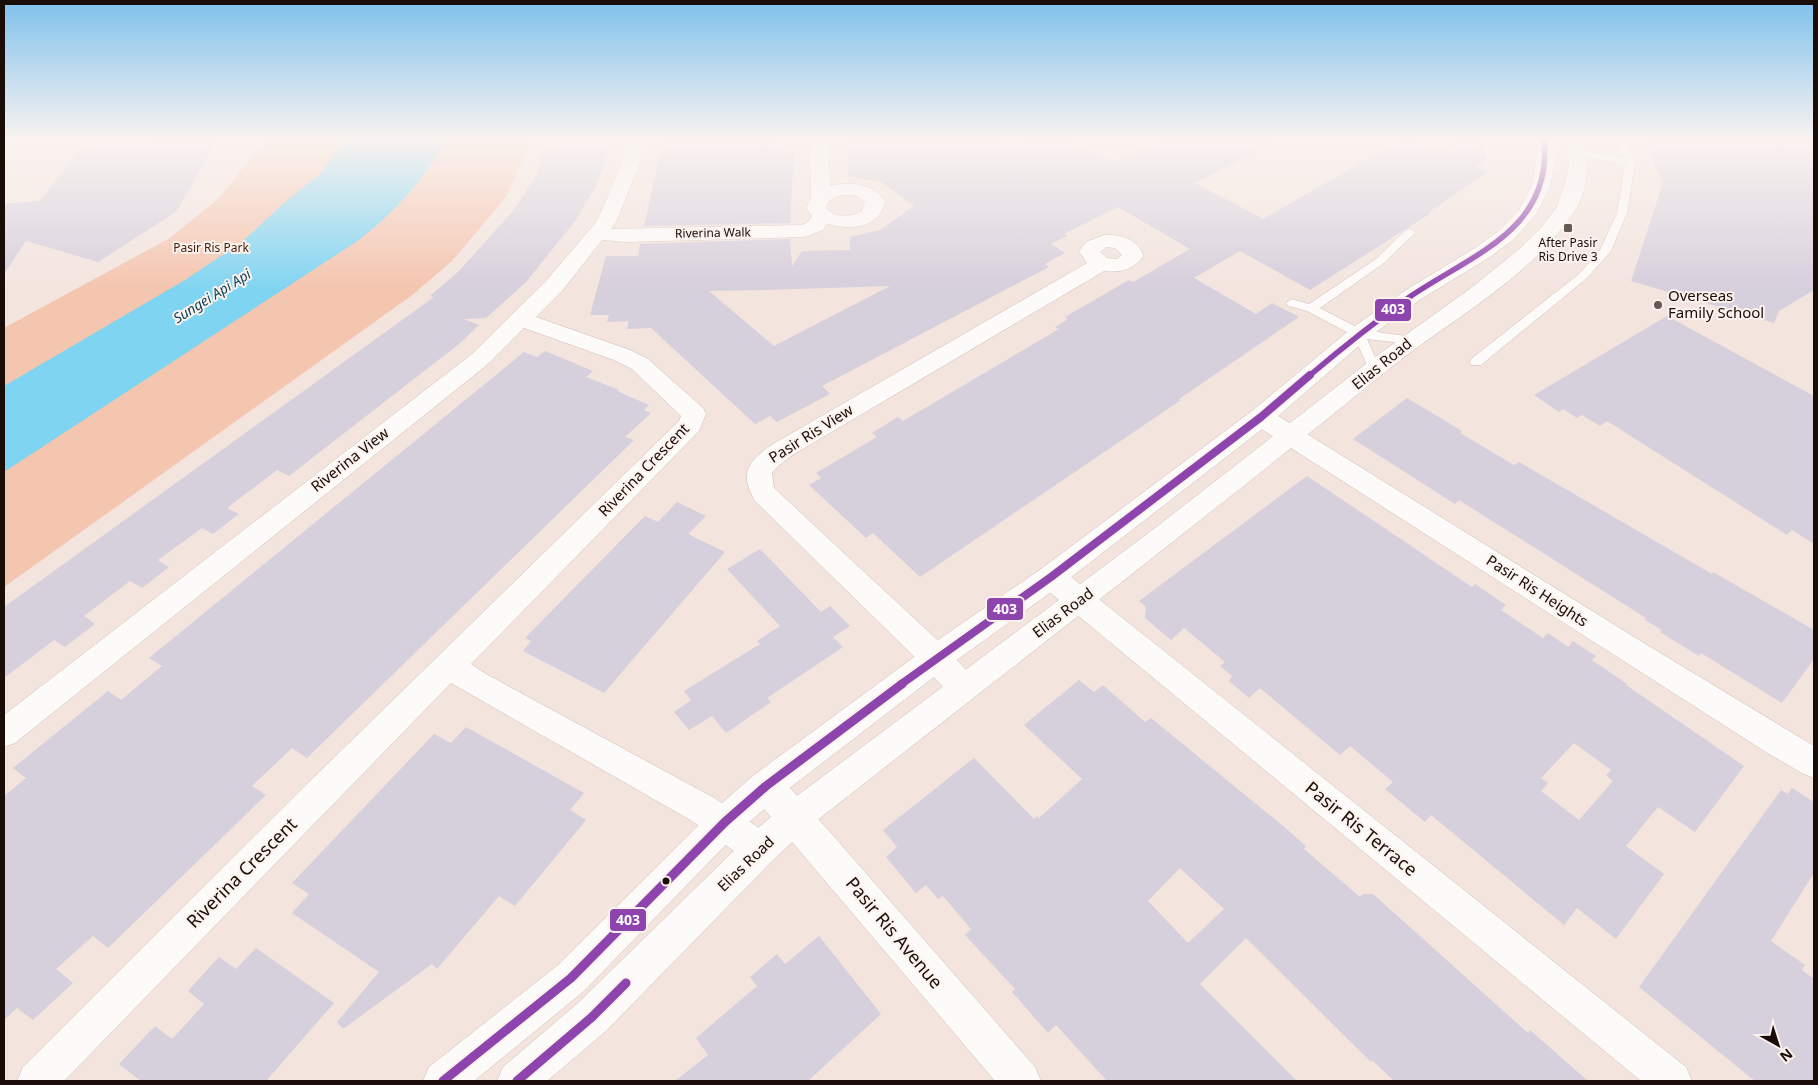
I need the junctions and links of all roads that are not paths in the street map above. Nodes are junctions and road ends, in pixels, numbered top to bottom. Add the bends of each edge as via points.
1 (620, 189) edge
2 (821, 189) edge
3 (1541, 189) edge
4 (1574, 189) edge
5 (1626, 189) edge
6 (1410, 232) dead end
7 (598, 234) junction
8 (1101, 264) dead end
9 (1292, 303) dead end
10 (1311, 308) junction
11 (521, 319) junction
12 (1359, 334) junction
13 (1410, 340) junction
14 (1476, 362) dead end
15 (1374, 370) junction
16 (1262, 417) junction
17 (1294, 436) junction
18 (1051, 578) junction
19 (1080, 601) junction
20 (936, 658) junction
21 (450, 666) junction
22 (963, 688) junction
23 (4, 733) edge
24 (1814, 763) edge
25 (766, 786) junction
26 (794, 818) junction
27 (725, 822) junction
28 (760, 849) junction
29 (37, 1081) edge
30 (443, 1081) edge
31 (517, 1081) edge
32 (1021, 1081) edge
33 (1672, 1081) edge

1 - 7 street, Riverina View
2 - 7 street, Riverina Walk via 822,207 816,226 805,231
3 - 12 street via 1526,214 1503,238
4 - 13 street, Elias Road via 1566,211 1520,260
5 - 14 lane via 1622,213 1605,251 1583,276
6 - 10 lane via 1380,261
7 - 11 street, Riverina View
8 - 20 street, Pasir Ris View via 782,450 765,462 759,474 758,483 764,494
9 - 10 lane
10 - 12 lane
11 - 21 street, Riverina Crescent via 640,364 694,414 690,425
11 - 23 street, Riverina View via 480,359
12 - 13 lane
12 - 15 lane
12 - 16 street
13 - 15 street, Elias Road
15 - 17 street, Elias Road
16 - 17 street, Pasir Ris Heights
16 - 18 street
17 - 19 street, Elias Road
17 - 24 street, Pasir Ris Heights
18 - 19 street, Pasir Ris Terrace
18 - 20 street
19 - 22 street, Elias Road
19 - 33 street, Pasir Ris Terrace
20 - 22 street, Pasir Ris View
20 - 25 street
21 - 27 street
21 - 29 street, Riverina Crescent
22 - 26 street, Elias Road
25 - 26 street, Pasir Ris Avenue
25 - 27 street
26 - 28 street, Elias Road
26 - 32 street, Pasir Ris Avenue
27 - 28 street
27 - 30 street via 571,978
28 - 31 street, Elias Road via 592,1017

